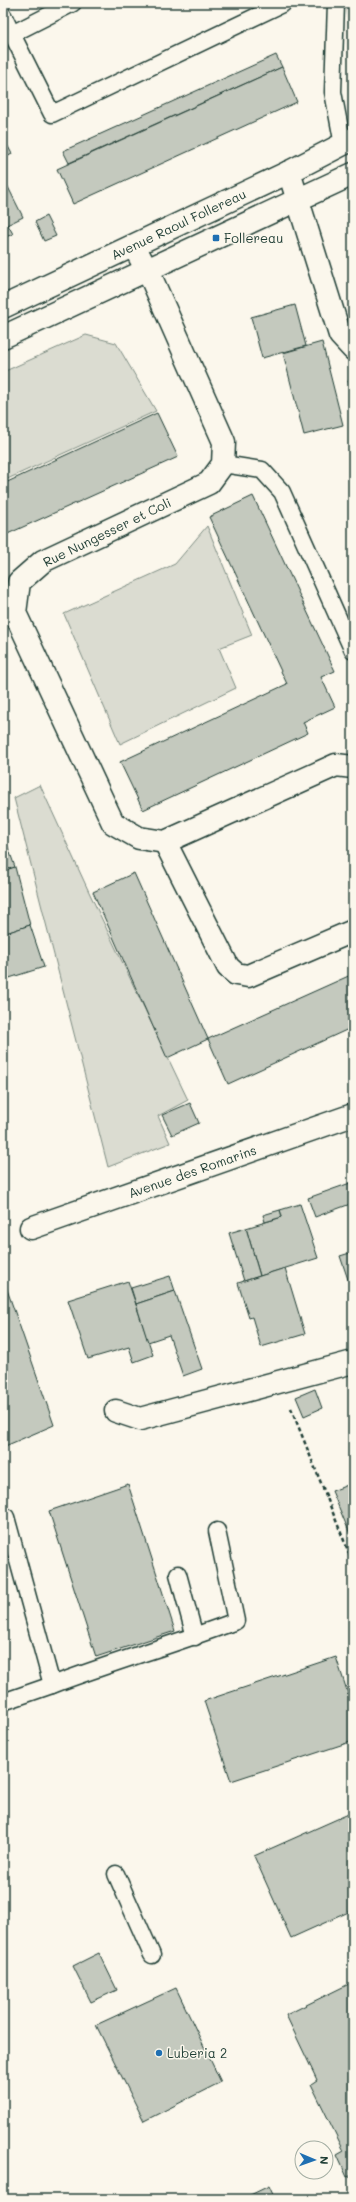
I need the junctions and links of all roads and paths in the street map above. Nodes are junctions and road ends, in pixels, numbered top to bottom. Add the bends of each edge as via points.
1 (73, 3) edge
2 (284, 3) edge
3 (336, 3) edge
4 (3, 15) edge
5 (12, 34) junction
6 (348, 142) edge
7 (290, 172) junction
8 (353, 174) edge
9 (299, 199) junction
10 (134, 246) junction
11 (145, 270) junction
12 (3, 307) edge
13 (3, 337) edge
14 (353, 349) edge
15 (223, 464) junction
16 (353, 651) edge
17 (353, 767) edge
18 (165, 842) junction
19 (353, 931) edge
20 (353, 1115) edge
21 (31, 1228) dead end
22 (353, 1362) edge
23 (283, 1381) junction
24 (116, 1411) dead end
25 (6, 1517) dead end
26 (217, 1531) dead end
27 (353, 1563) edge
28 (178, 1574) dead end
29 (195, 1637) junction
30 (52, 1685) junction
31 (3, 1702) edge
32 (116, 1874) dead end
33 (152, 1955) dead end

1 - 5 lane
2 - 5 lane via 52,114
3 - 6 lane via 333,92
4 - 5 lane
6 - 7 street, Avenue Raoul Follereau
7 - 9 street
7 - 10 street, Avenue Raoul Follereau
8 - 9 street
9 - 11 street
9 - 14 street via 340,335
10 - 11 street
10 - 12 street, Avenue Raoul Follereau
11 - 13 street
11 - 15 street via 224,442
15 - 16 lane via 262,470 282,492
15 - 18 street, Rue Nungesser et Coli via 209,483 43,561 19,582 15,613 114,823 140,838
17 - 18 street via 336,764
18 - 19 street via 228,967 236,974 248,976
20 - 21 street, Avenue des Romarins
22 - 23 street
23 - 24 street via 140,1419
23 - 27 path via 295,1422
25 - 30 lane
26 - 29 lane via 236,1621
28 - 29 lane
29 - 30 lane via 93,1669
30 - 31 lane
32 - 33 lane

